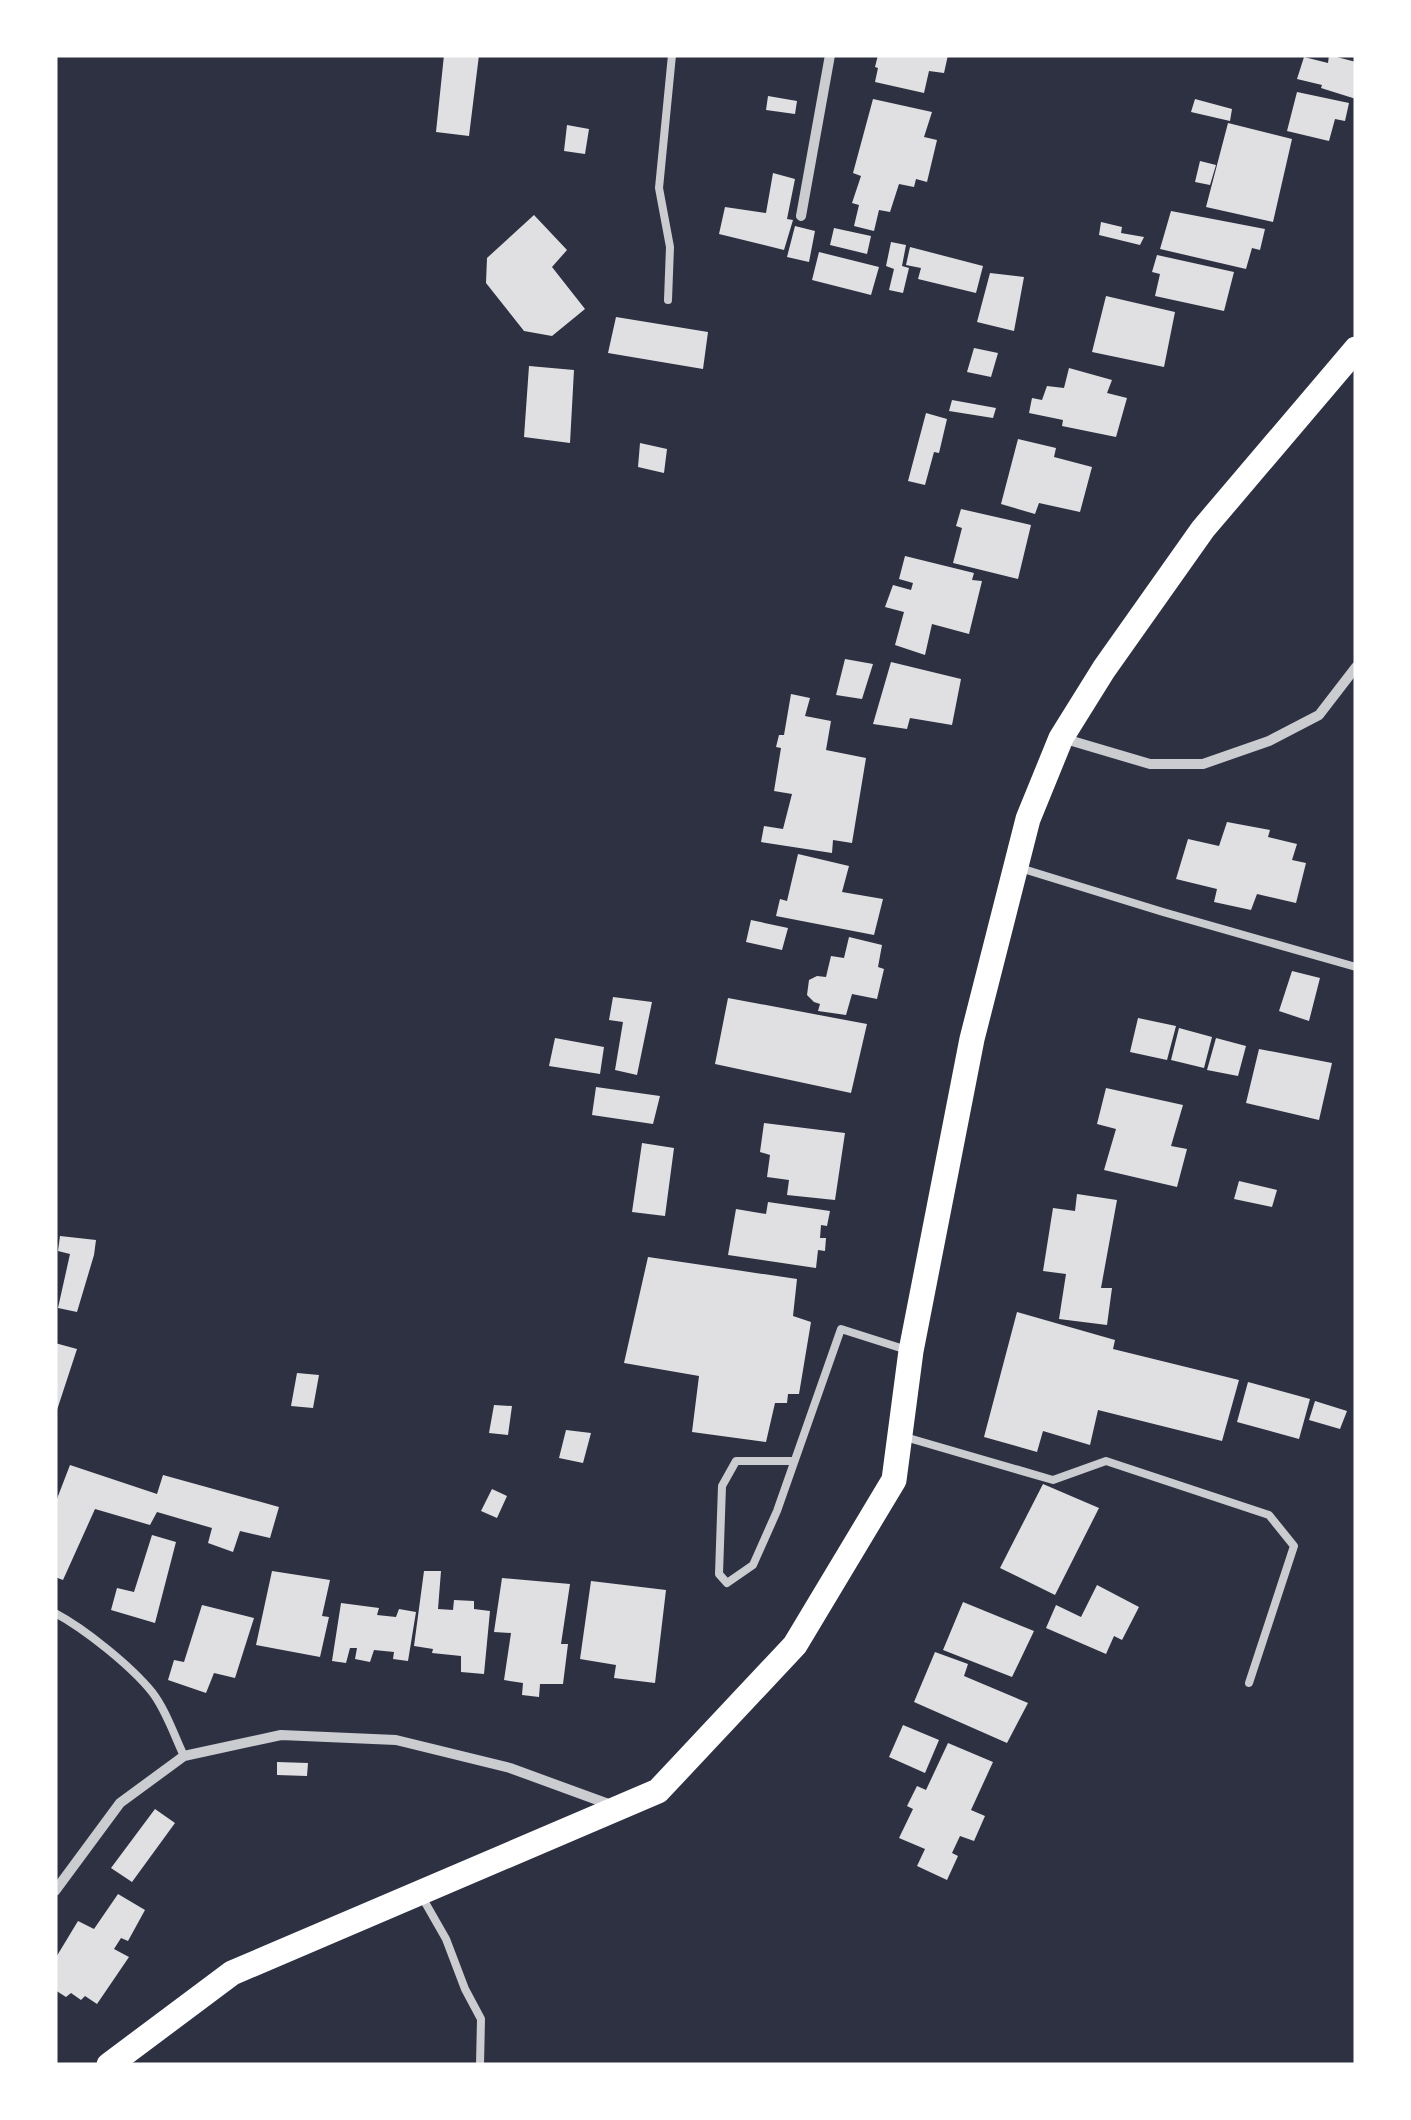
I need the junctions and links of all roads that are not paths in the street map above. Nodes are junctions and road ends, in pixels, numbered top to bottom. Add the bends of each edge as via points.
1 (672, 55) edge
2 (830, 55) edge
3 (801, 216) dead end
4 (668, 300) dead end
5 (1356, 349) edge
6 (1356, 667) edge
7 (1061, 738) junction
8 (1016, 866) junction
9 (1356, 967) edge
10 (912, 1351) junction
11 (901, 1436) junction
12 (794, 1461) junction
13 (55, 1612) edge
14 (1250, 1683) dead end
15 (184, 1756) junction
16 (620, 1808) junction
17 (55, 1891) edge
18 (420, 1893) junction
19 (108, 2065) edge
20 (480, 2065) edge

1 - 4 lane via 659,188 670,246
2 - 3 street
5 - 7 main road via 1203,530
6 - 7 street via 1319,715 1269,742 1204,764 1150,764
7 - 8 main road
8 - 9 lane
8 - 10 main road via 972,1039
10 - 11 main road
10 - 12 lane via 840,1330
11 - 14 lane via 1053,1480 1106,1461 1270,1514 1294,1546
11 - 16 main road via 894,1480 795,1646 658,1790
12 - 12 lane via 753,1565 727,1583 718,1574 722,1486 736,1461
13 - 15 lane via 154,1694
15 - 16 street via 281,1735 396,1740 510,1768
15 - 17 street via 120,1804
16 - 18 main road
18 - 19 main road via 232,1972
18 - 20 lane via 482,2019

